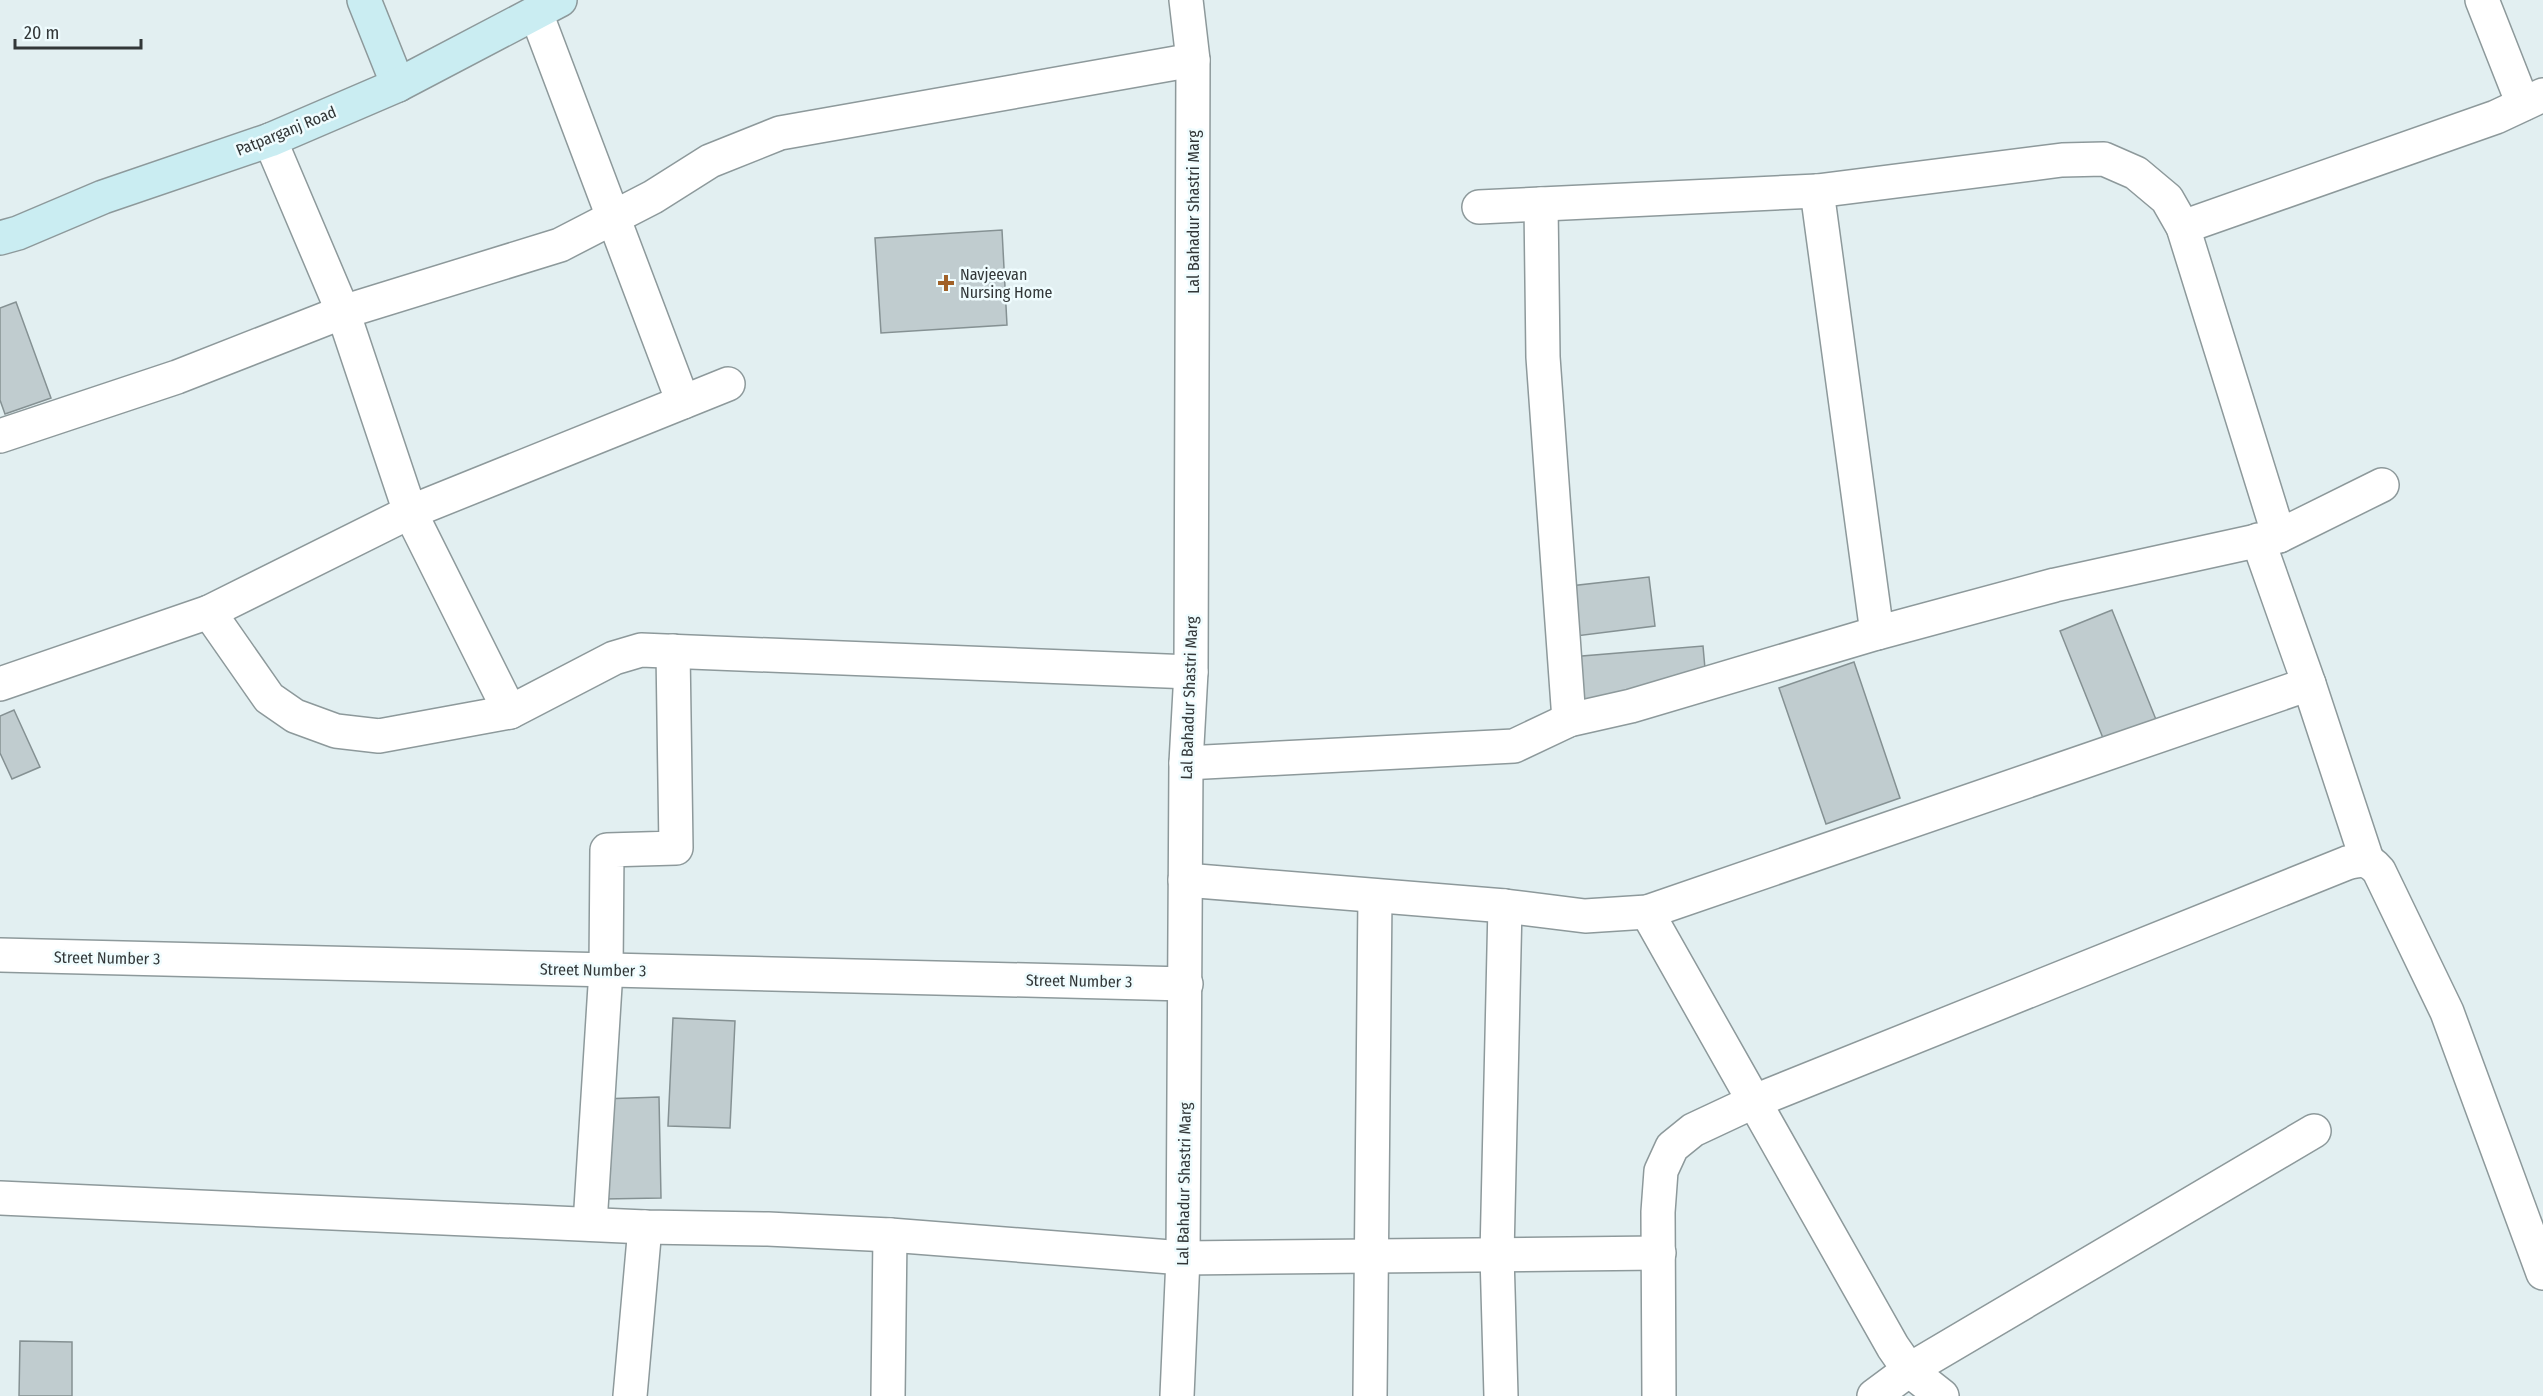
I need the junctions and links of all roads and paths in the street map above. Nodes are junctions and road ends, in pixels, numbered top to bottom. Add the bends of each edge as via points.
1 (364, 0) edge
2 (1186, 0) edge
3 (2482, 0) edge
4 (548, 6) edge
5 (1193, 60) junction
6 (398, 85) junction
7 (2533, 100) edge
8 (270, 140) junction
9 (1817, 191) junction
10 (1541, 204) junction
11 (1479, 207) dead end
12 (614, 217) junction
13 (2183, 227) junction
14 (0, 238) edge
15 (343, 312) junction
16 (728, 384) dead end
17 (683, 402) junction
18 (0, 436) edge
19 (2382, 485) dead end
20 (410, 512) junction
21 (2268, 538) junction
22 (209, 612) junction
23 (1878, 633) junction
24 (673, 651) junction
25 (1191, 672) junction
26 (0, 684) edge
27 (2309, 684) junction
28 (510, 712) junction
29 (1569, 720) junction
30 (1186, 763) junction
31 (2367, 860) junction
32 (1185, 880) junction
33 (1375, 896) junction
34 (1505, 906) junction
35 (1647, 912) junction
36 (0, 955) edge
37 (606, 970) junction
38 (1186, 984) junction
39 (1755, 1101) junction
40 (2314, 1131) dead end
41 (0, 1198) edge
42 (590, 1224) junction
43 (645, 1227) junction
44 (890, 1235) junction
45 (1659, 1253) junction
46 (1371, 1255) junction
47 (1497, 1255) junction
48 (1183, 1258) junction
49 (2543, 1273) edge
50 (1909, 1370) junction
51 (630, 1396) edge
52 (888, 1396) edge
53 (1177, 1396) edge
54 (1370, 1396) edge
55 (1501, 1396) edge
56 (1659, 1396) edge
57 (1874, 1396) edge
58 (1942, 1396) edge

1 - 6 street
2 - 5 street, Lal Bahadur Shastri Marg
3 - 7 street
4 - 6 street, Patparganj Road
4 - 12 street
5 - 12 street via 780,133 710,161
5 - 25 street, Lal Bahadur Shastri Marg
6 - 8 street, Patparganj Road
7 - 13 street via 2496,117
8 - 14 street, Patparganj Road via 103,197
8 - 15 street
9 - 10 street
9 - 13 street via 2062,160 2104,159 2136,173 2167,199
9 - 23 street
10 - 11 street
10 - 29 street via 1543,357
12 - 15 street via 560,245
12 - 17 street
13 - 21 street
15 - 18 street via 177,377
15 - 20 street
16 - 17 street
17 - 20 street
19 - 21 street
20 - 22 street
20 - 28 street
21 - 23 street via 2055,585
21 - 27 street
22 - 26 street
22 - 28 street via 269,698 295,716 336,731 379,736
23 - 29 street via 1631,706
24 - 25 street
24 - 28 street via 640,650 614,658
24 - 37 street via 676,848 607,850
25 - 30 street, Lal Bahadur Shastri Marg
27 - 31 street
27 - 35 street
29 - 30 street via 1514,746
30 - 32 street, Lal Bahadur Shastri Marg
31 - 39 street via 2347,863
31 - 49 street via 2379,871 2447,1012
32 - 33 street
32 - 38 street, Lal Bahadur Shastri Marg
33 - 34 street
33 - 46 street
34 - 35 street via 1585,916
34 - 47 street
35 - 39 street
36 - 37 street, Street Number 3
37 - 38 street, Street Number 3
37 - 42 street
38 - 48 street, Lal Bahadur Shastri Marg
39 - 45 street via 1694,1130 1672,1147 1661,1171
39 - 50 street
40 - 50 street
41 - 42 street
42 - 43 street
43 - 44 street
43 - 51 street
44 - 48 street
44 - 52 street
45 - 47 street
45 - 56 street
46 - 47 street
46 - 48 street
46 - 54 street
47 - 55 street
48 - 53 street, Lal Bahadur Shastri Marg
50 - 57 street
50 - 58 street

